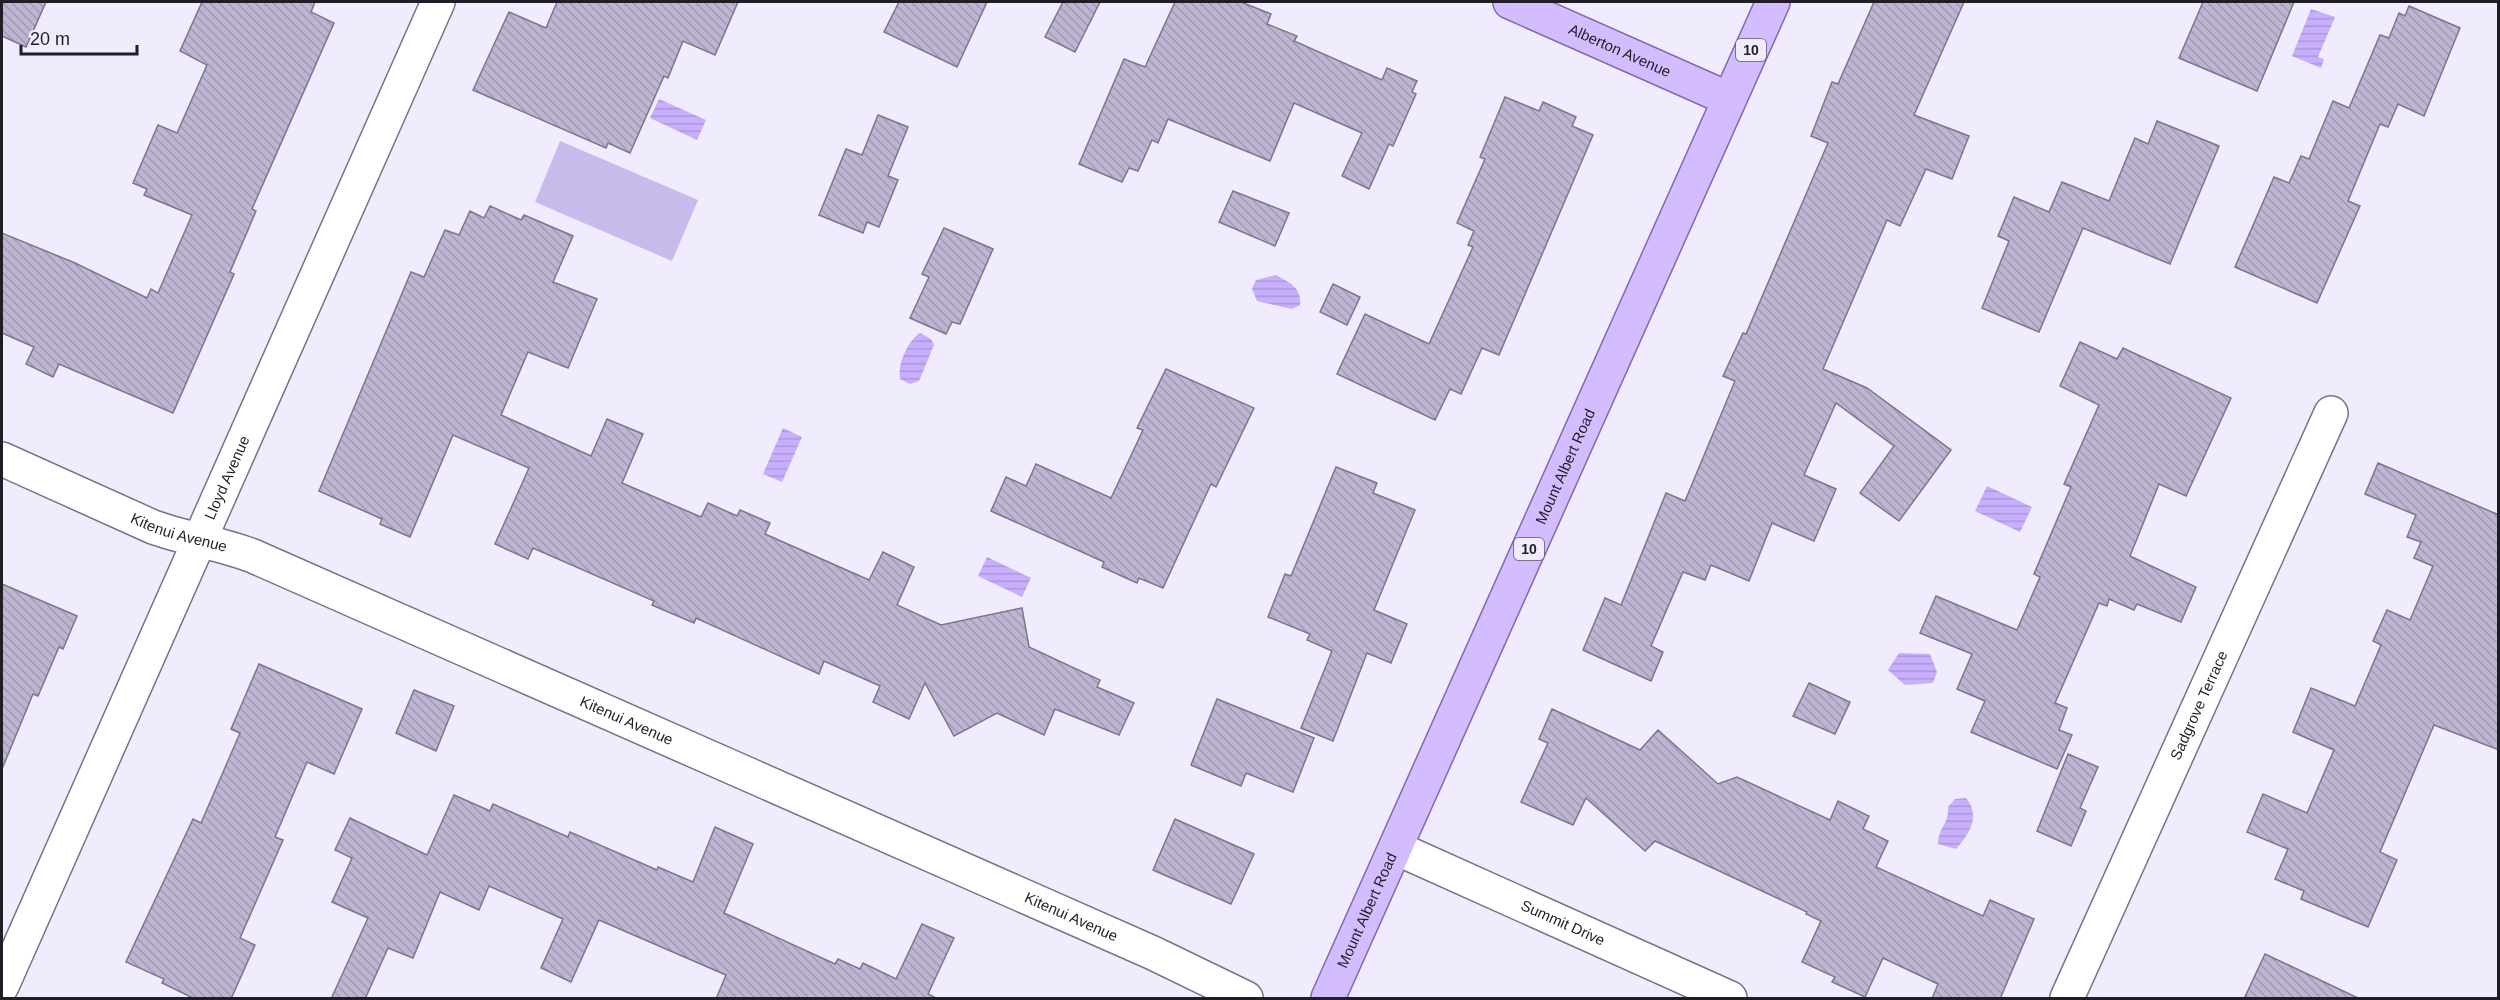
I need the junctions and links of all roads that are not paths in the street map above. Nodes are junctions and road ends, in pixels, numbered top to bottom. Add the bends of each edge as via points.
1 (438, 2) edge
2 (1510, 2) edge
3 (1773, 2) edge
4 (1729, 99) junction
5 (2331, 413) dead end
6 (2, 459) edge
7 (199, 540) junction
8 (1396, 848) junction
9 (2, 986) edge
10 (1246, 999) edge
11 (1328, 999) edge
12 (1730, 999) edge
13 (2067, 999) edge

1 - 7 street, Lloyd Avenue
2 - 4 main road, Alberton Avenue
3 - 4 main road, Mount Albert Road / 10
4 - 8 main road, Mount Albert Road / 10
5 - 13 street, Sadgrove Terrace
6 - 7 street, Kitenui Avenue via 153,527
7 - 9 street, Lloyd Avenue
7 - 10 street, Kitenui Avenue via 224,544 253,556 1153,953
8 - 11 main road, Mount Albert Road / 10
8 - 12 street, Summit Drive

